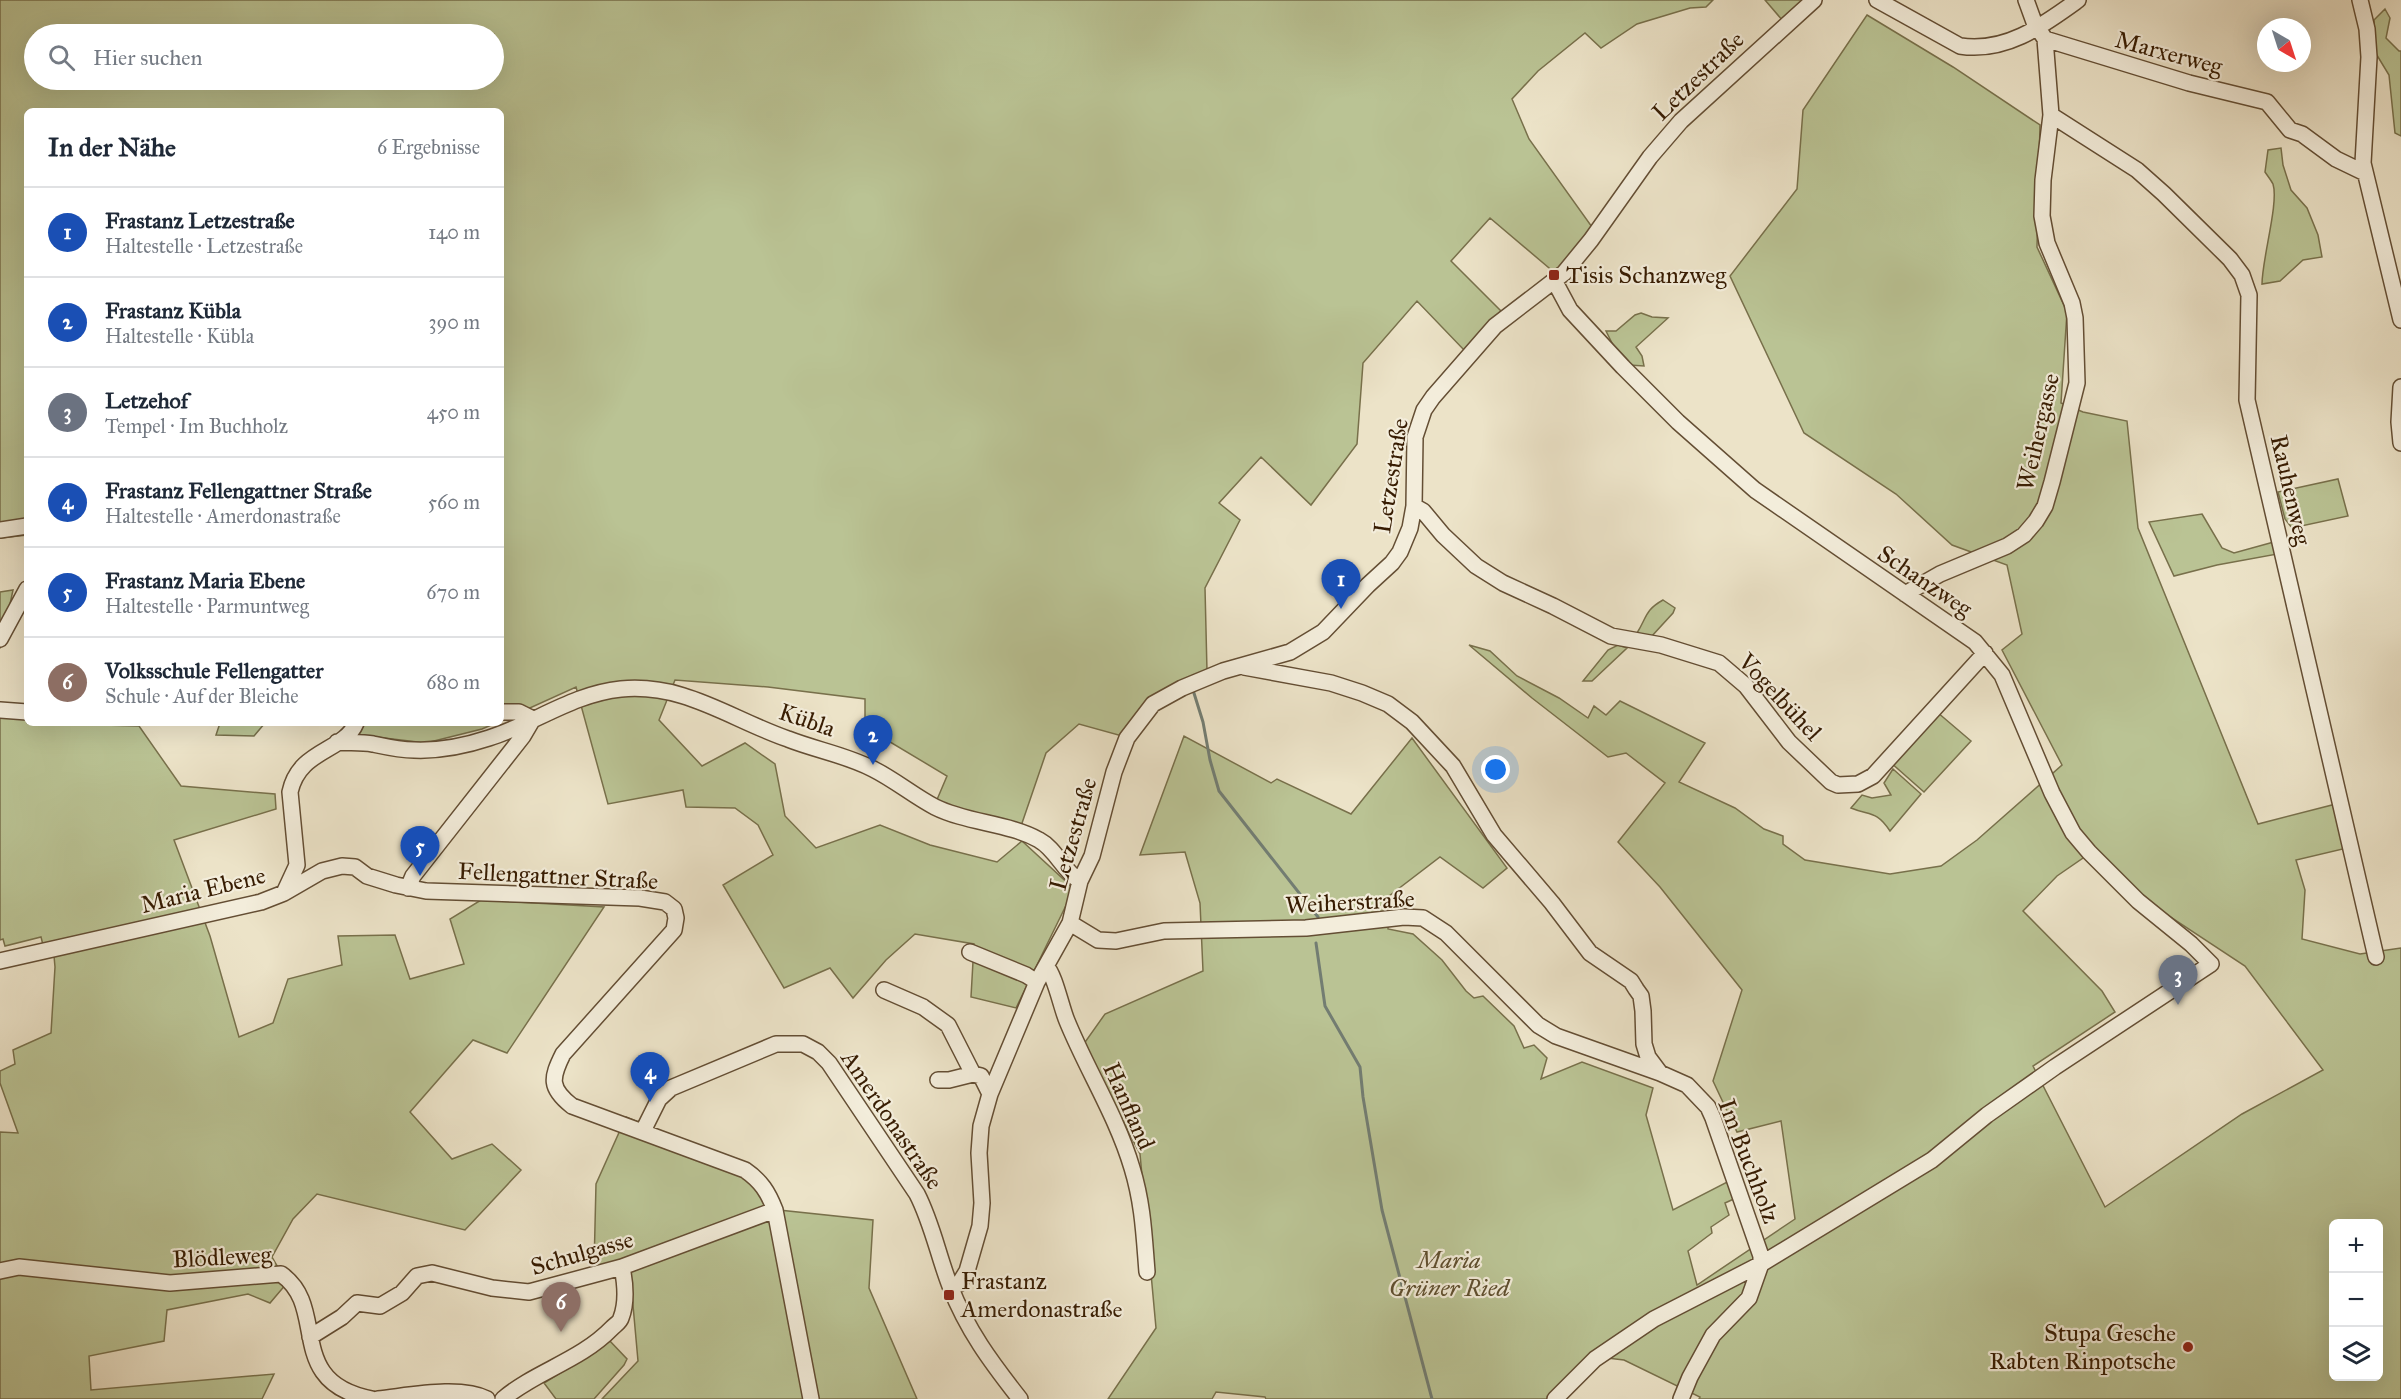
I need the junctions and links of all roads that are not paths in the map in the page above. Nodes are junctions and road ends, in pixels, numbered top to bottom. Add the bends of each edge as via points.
1 (1814, 0) edge
2 (1877, 0) edge
3 (2026, 0) edge
4 (2079, 0) edge
5 (2360, 0) edge
6 (2041, 33) junction
7 (2051, 115) junction
8 (2365, 173) junction
9 (1555, 282) junction
10 (2401, 320) edge
11 (2401, 387) edge
12 (2401, 443) edge
13 (1414, 506) junction
14 (24, 526) edge
15 (0, 530) edge
16 (1905, 594) junction
17 (24, 595) edge
18 (0, 639) edge
19 (1984, 653) junction
20 (1240, 666) junction
21 (0, 710) edge
22 (24, 712) edge
23 (504, 712) edge
24 (533, 719) junction
25 (354, 726) edge
26 (337, 742) junction
27 (1080, 881) junction
28 (408, 888) junction
29 (284, 893) junction
30 (1070, 923) junction
31 (970, 951) dead end
32 (2376, 957) dead end
33 (0, 961) edge
34 (2211, 964) joint
35 (1046, 966) junction
36 (1037, 982) junction
37 (884, 990) dead end
38 (1660, 1073) junction
39 (973, 1074) junction
40 (938, 1080) dead end
41 (990, 1094) junction
42 (644, 1131) junction
43 (775, 1210) junction
44 (1761, 1264) junction
45 (622, 1267) junction
46 (0, 1271) edge
47 (1147, 1272) dead end
48 (1727, 1282) junction
49 (951, 1288) junction
50 (1749, 1298) junction
51 (310, 1337) junction
52 (372, 1399) edge
53 (378, 1399) edge
54 (487, 1399) edge
55 (503, 1399) edge
56 (811, 1399) edge
57 (1020, 1399) edge
58 (1555, 1399) edge
59 (1681, 1399) edge

1 - 9 street, Letzestraße via 1681,121
2 - 6 street via 1960,46 2002,45
3 - 6 street, Weihergasse
4 - 6 street
5 - 8 street via 2369,57
6 - 7 street, Weihergasse
6 - 8 street, Marxerweg via 2189,83 2267,102 2290,130
7 - 16 street, Weihergasse via 2042,216 2047,243 2072,303 2077,383 2052,482 2044,506 2024,536
7 - 32 street, Rauhenweg via 2137,170 2217,244 2247,286 2247,400
8 - 10 street
9 - 13 street, Letzestraße via 1495,326 1432,397 1415,437
9 - 16 street, Schanzweg via 1570,310 1678,422 1755,490
11 - 12 street
13 - 19 street, Vogelbühel via 1476,566 1503,583 1611,636 1661,645 1719,663 1746,686 1789,742 1838,785 1858,784 1873,776
13 - 20 street, Letzestraße via 1400,552 1323,632 1290,652
14 - 15 street
16 - 19 street, Schanzweg via 1975,642
17 - 18 street
19 - 34 street, Schanzweg via 2006,684 2073,833 2138,901
20 - 27 street, Letzestraße via 1182,688 1153,704 1127,738 1092,856
20 - 38 street via 1331,683 1388,704 1412,722 1453,766 1494,835 1590,953 1630,981 1641,996 1644,1044
21 - 22 street
23 - 24 street via 519,712
24 - 26 street, Kübla via 492,738 440,749
24 - 27 street, Kübla via 598,693 641,688 683,694 789,740 856,761 935,807 1030,835 1042,841
24 - 28 street via 413,876
25 - 26 street
26 - 29 street via 309,761 292,781 297,865
27 - 30 street, Letzestraße
28 - 29 street, Maria Ebene via 367,876 355,867 342,866 322,871
28 - 42 street, Fellengattner Straße via 640,898 665,902 674,909 674,930 563,1054 553,1082 572,1106
29 - 33 street, Maria Ebene via 261,902
30 - 35 street, Letzestraße
30 - 38 street, Weiherstraße via 1098,940 1116,941 1164,931 1306,928 1423,918 1446,933 1538,1025 1556,1036
31 - 36 street
34 - 44 street, Im Buchholz via 2055,1067 1932,1160
35 - 36 street, Letzestraße
35 - 47 street, Hanfland via 1052,972 1077,1044 1129,1158 1145,1227
36 - 41 street, Letzestraße
37 - 39 street via 923,1007 948,1025
38 - 44 street, Im Buchholz via 1687,1085 1708,1107
39 - 40 street
39 - 41 street via 981,1076
41 - 49 street, Letzestraße via 981,1126 980,1226 967,1271 959,1284
42 - 43 street, Fellengattner Straße via 745,1170 768,1193
42 - 49 street, Amerdonastraße via 659,1099 678,1084 776,1044 803,1044 829,1063 916,1194 925,1209
43 - 45 street, Schulgasse
43 - 56 street, Fellengattner Straße
44 - 48 street
44 - 50 street
45 - 51 street, Schulgasse via 529,1292 492,1288 432,1273 417,1276 392,1301 380,1306 357,1303
45 - 55 street via 625,1282 621,1319 592,1345
46 - 51 street, Blödleweg via 19,1267 170,1283 281,1274 300,1293
48 - 50 street
48 - 58 street via 1654,1318 1595,1359
49 - 57 street, Amerdonastraße via 977,1343
50 - 59 street via 1713,1335
51 - 52 street, Blödleweg via 319,1366 329,1378 355,1396
53 - 54 street via 444,1393

